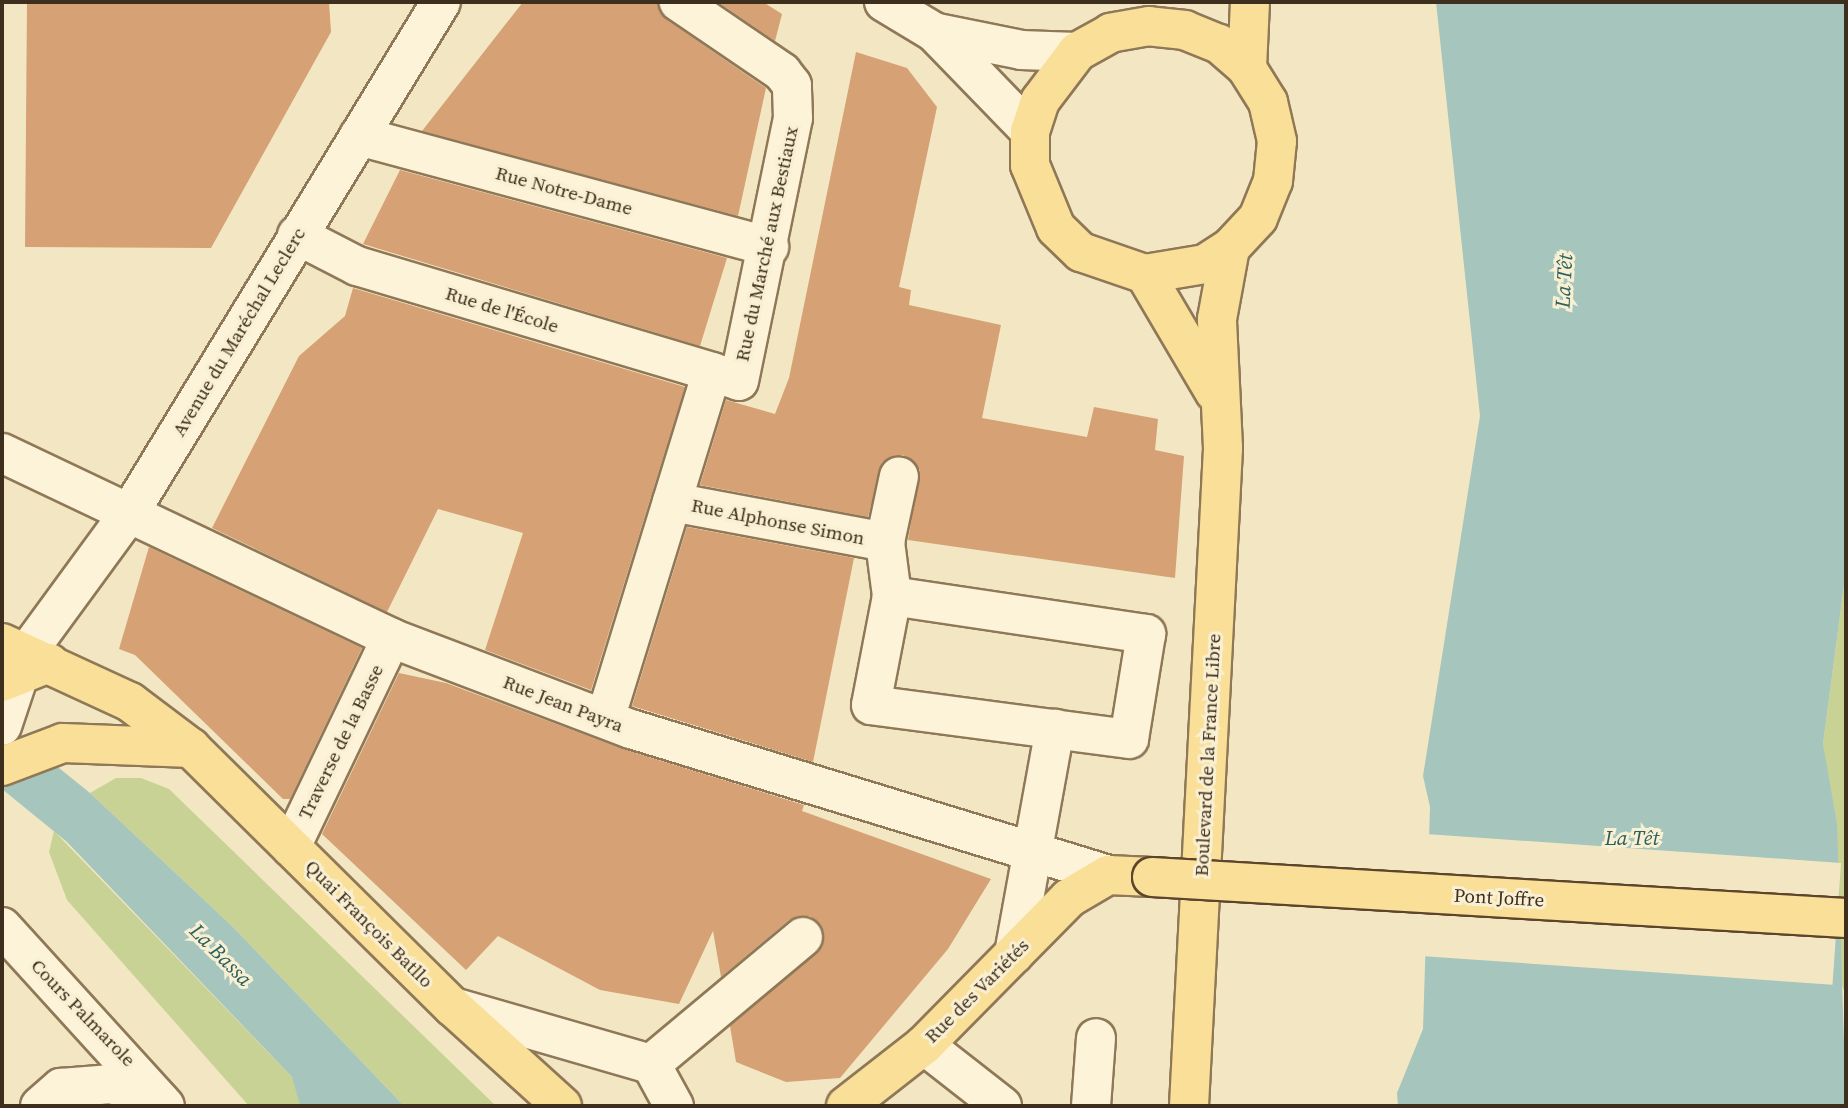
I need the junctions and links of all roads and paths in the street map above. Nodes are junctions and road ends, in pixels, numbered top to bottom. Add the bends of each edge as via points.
1 (441, 2) edge
2 (679, 2) edge
3 (884, 2) edge
4 (1250, 2) edge
5 (1162, 14) edge
6 (934, 32) junction
7 (1077, 52) junction
8 (1247, 68) junction
9 (1030, 131) junction
10 (359, 136) junction
11 (297, 235) junction
12 (769, 247) junction
13 (1230, 248) junction
14 (1145, 274) junction
15 (712, 372) junction
16 (1220, 403) junction
17 (2, 453) edge
18 (899, 476) dead end
19 (672, 502) junction
20 (130, 512) junction
21 (885, 542) junction
22 (892, 596) junction
23 (391, 638) junction
24 (16, 678) edge
25 (611, 700) dead end
26 (1055, 729) junction
27 (191, 748) junction
28 (2, 766) edge
29 (292, 847) junction
30 (1040, 847) junction
31 (1108, 875) junction
32 (1152, 877) joint
33 (1069, 898) junction
34 (1846, 918) edge
35 (2, 928) edge
36 (803, 937) dead end
37 (1014, 954) junction
38 (453, 1007) junction
39 (1096, 1038) dead end
40 (924, 1045) junction
41 (651, 1064) junction
42 (556, 1101) edge
43 (163, 1103) edge
44 (40, 1106) edge
45 (593, 1106) edge
46 (674, 1106) edge
47 (846, 1106) edge
48 (1002, 1106) edge
49 (1091, 1106) edge
50 (1189, 1106) edge

1 - 10 street, Avenue du Maréchal Leclerc
2 - 12 street, Rue du Marché aux Bestiaux via 782,72 792,85 793,118
3 - 6 street
4 - 8 main road
5 - 7 main road
5 - 8 main road via 1219,44
6 - 7 street via 1021,50
6 - 9 street
7 - 9 main road via 1040,101
8 - 13 main road via 1268,102 1277,141 1273,181 1258,218
9 - 14 main road via 1030,165 1056,228 1081,252
10 - 11 street, Avenue du Maréchal Leclerc
10 - 12 street, Rue Notre-Dame
11 - 15 street, Rue de l'École via 357,266
11 - 20 street, Avenue du Maréchal Leclerc
12 - 15 street, Rue du Marché aux Bestiaux via 739,381
13 - 14 main road via 1185,270
13 - 16 main road, Boulevard de la France Libre via 1217,319
14 - 16 main road, Boulevard de la France Libre via 1181,326
15 - 19 street, Rue du Marché aux Bestiaux
16 - 50 main road, Boulevard de la France Libre via 1219,547
17 - 20 street, Rue Jean Payra
18 - 21 street, Rue Alphonse Simon
19 - 21 street, Rue Alphonse Simon
19 - 25 street, Rue du Marché aux Bestiaux
20 - 23 street, Rue Jean Payra
20 - 24 street, Avenue du Maréchal Leclerc
21 - 22 street, Rue Alphonse Simon
22 - 26 street, Rue Alphonse Simon via 871,705
22 - 26 street via 1146,634 1129,739
23 - 29 street, Traverse de la Basse
23 - 30 street, Rue Jean Payra via 631,729
24 - 27 main road, Quai François Batllo via 130,702
26 - 30 street
27 - 28 main road via 63,743
27 - 29 main road, Quai François Batllo
29 - 38 main road, Quai François Batllo
30 - 31 street, Rue Jean Payra
30 - 33 street
30 - 37 street
31 - 32 main road, Rue Jean Payra
31 - 33 main road, Rue des Variétés
32 - 34 main road, Pont Joffre, bridge
33 - 37 main road, Rue des Variétés
35 - 43 street, Cours Palmarole
36 - 41 street
37 - 40 main road, Rue des Variétés
38 - 41 street
38 - 42 main road, Quai François Batllo
39 - 49 street
40 - 47 main road, Rue des Variétés
40 - 48 street
41 - 46 street
42 - 45 main road, Quai François Batllo
43 - 44 street, Cours Palmarole via 112,1084 61,1088

